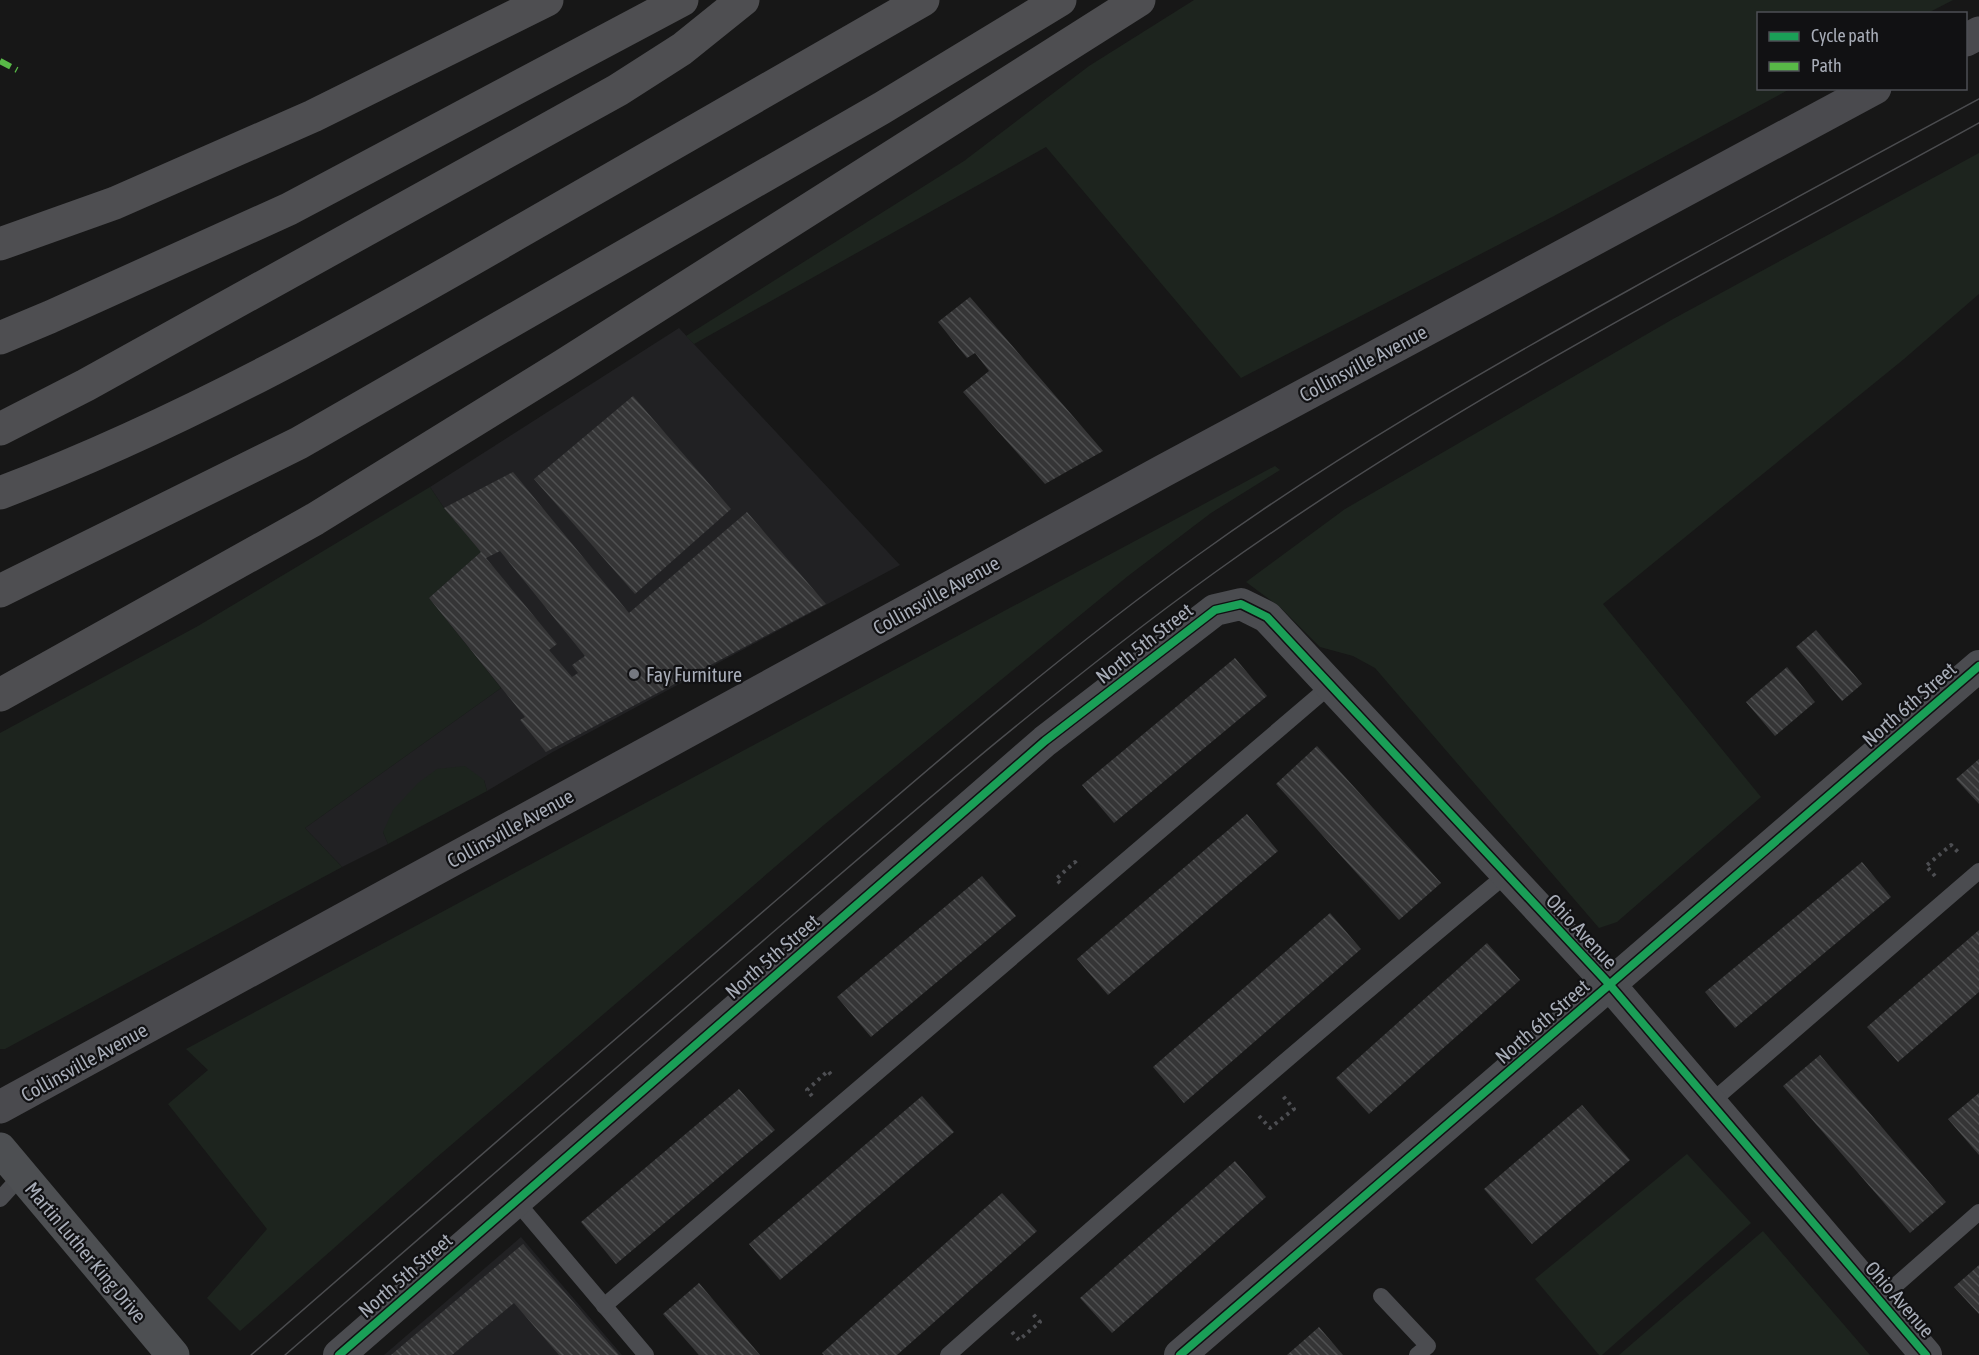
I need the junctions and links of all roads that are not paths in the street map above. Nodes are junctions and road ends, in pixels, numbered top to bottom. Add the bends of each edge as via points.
1 (547, 0) edge
2 (682, 0) edge
3 (743, 0) edge
4 (923, 0) edge
5 (1060, 0) edge
6 (1139, 0) edge
7 (1871, 90) edge
8 (0, 244) edge
9 (0, 338) edge
10 (0, 429) edge
11 (0, 493) edge
12 (0, 591) edge
13 (1240, 604) joint
14 (65, 657) junction
15 (1979, 666) edge
16 (0, 685) edge
17 (1331, 685) junction
18 (0, 695) edge
19 (1979, 871) edge
20 (1507, 874) junction
21 (1610, 985) junction
22 (1710, 1103) junction
23 (0, 1107) edge
24 (0, 1149) edge
25 (22, 1175) junction
26 (0, 1199) edge
27 (516, 1201) junction
28 (1979, 1212) edge
29 (1382, 1296) dead end
30 (1879, 1300) junction
31 (604, 1306) junction
32 (173, 1355) edge
33 (339, 1355) edge
34 (646, 1355) edge
35 (948, 1355) edge
36 (1180, 1355) edge
37 (1417, 1355) edge
38 (1926, 1355) edge

1 - 8 highway via 313,116 115,202
2 - 9 highway via 289,209
3 - 10 highway via 682,49 618,90 96,380
4 - 11 highway via 381,311 210,402
5 - 12 highway via 882,108 299,443
6 - 14 highway via 325,513
7 - 23 main road, Collinsville Avenue via 1153,476
13 - 17 street, Ohio Avenue via 1267,617
13 - 27 street, North 5th Street via 1215,610 1190,627 1045,741
14 - 16 highway
14 - 18 highway
15 - 21 street, North 6th Street
17 - 20 street, Ohio Avenue
17 - 31 lane
19 - 22 lane
20 - 21 street, Ohio Avenue
20 - 35 lane via 1144,1182
21 - 22 street, Ohio Avenue
21 - 36 street, North 6th Street
22 - 30 street, Ohio Avenue
24 - 25 main road, Martin Luther King Drive
25 - 26 lane
25 - 32 main road, Martin Luther King Drive
27 - 31 lane
27 - 33 street, North 5th Street
28 - 30 lane
29 - 37 lane via 1428,1346
30 - 38 street, Ohio Avenue
31 - 34 lane

